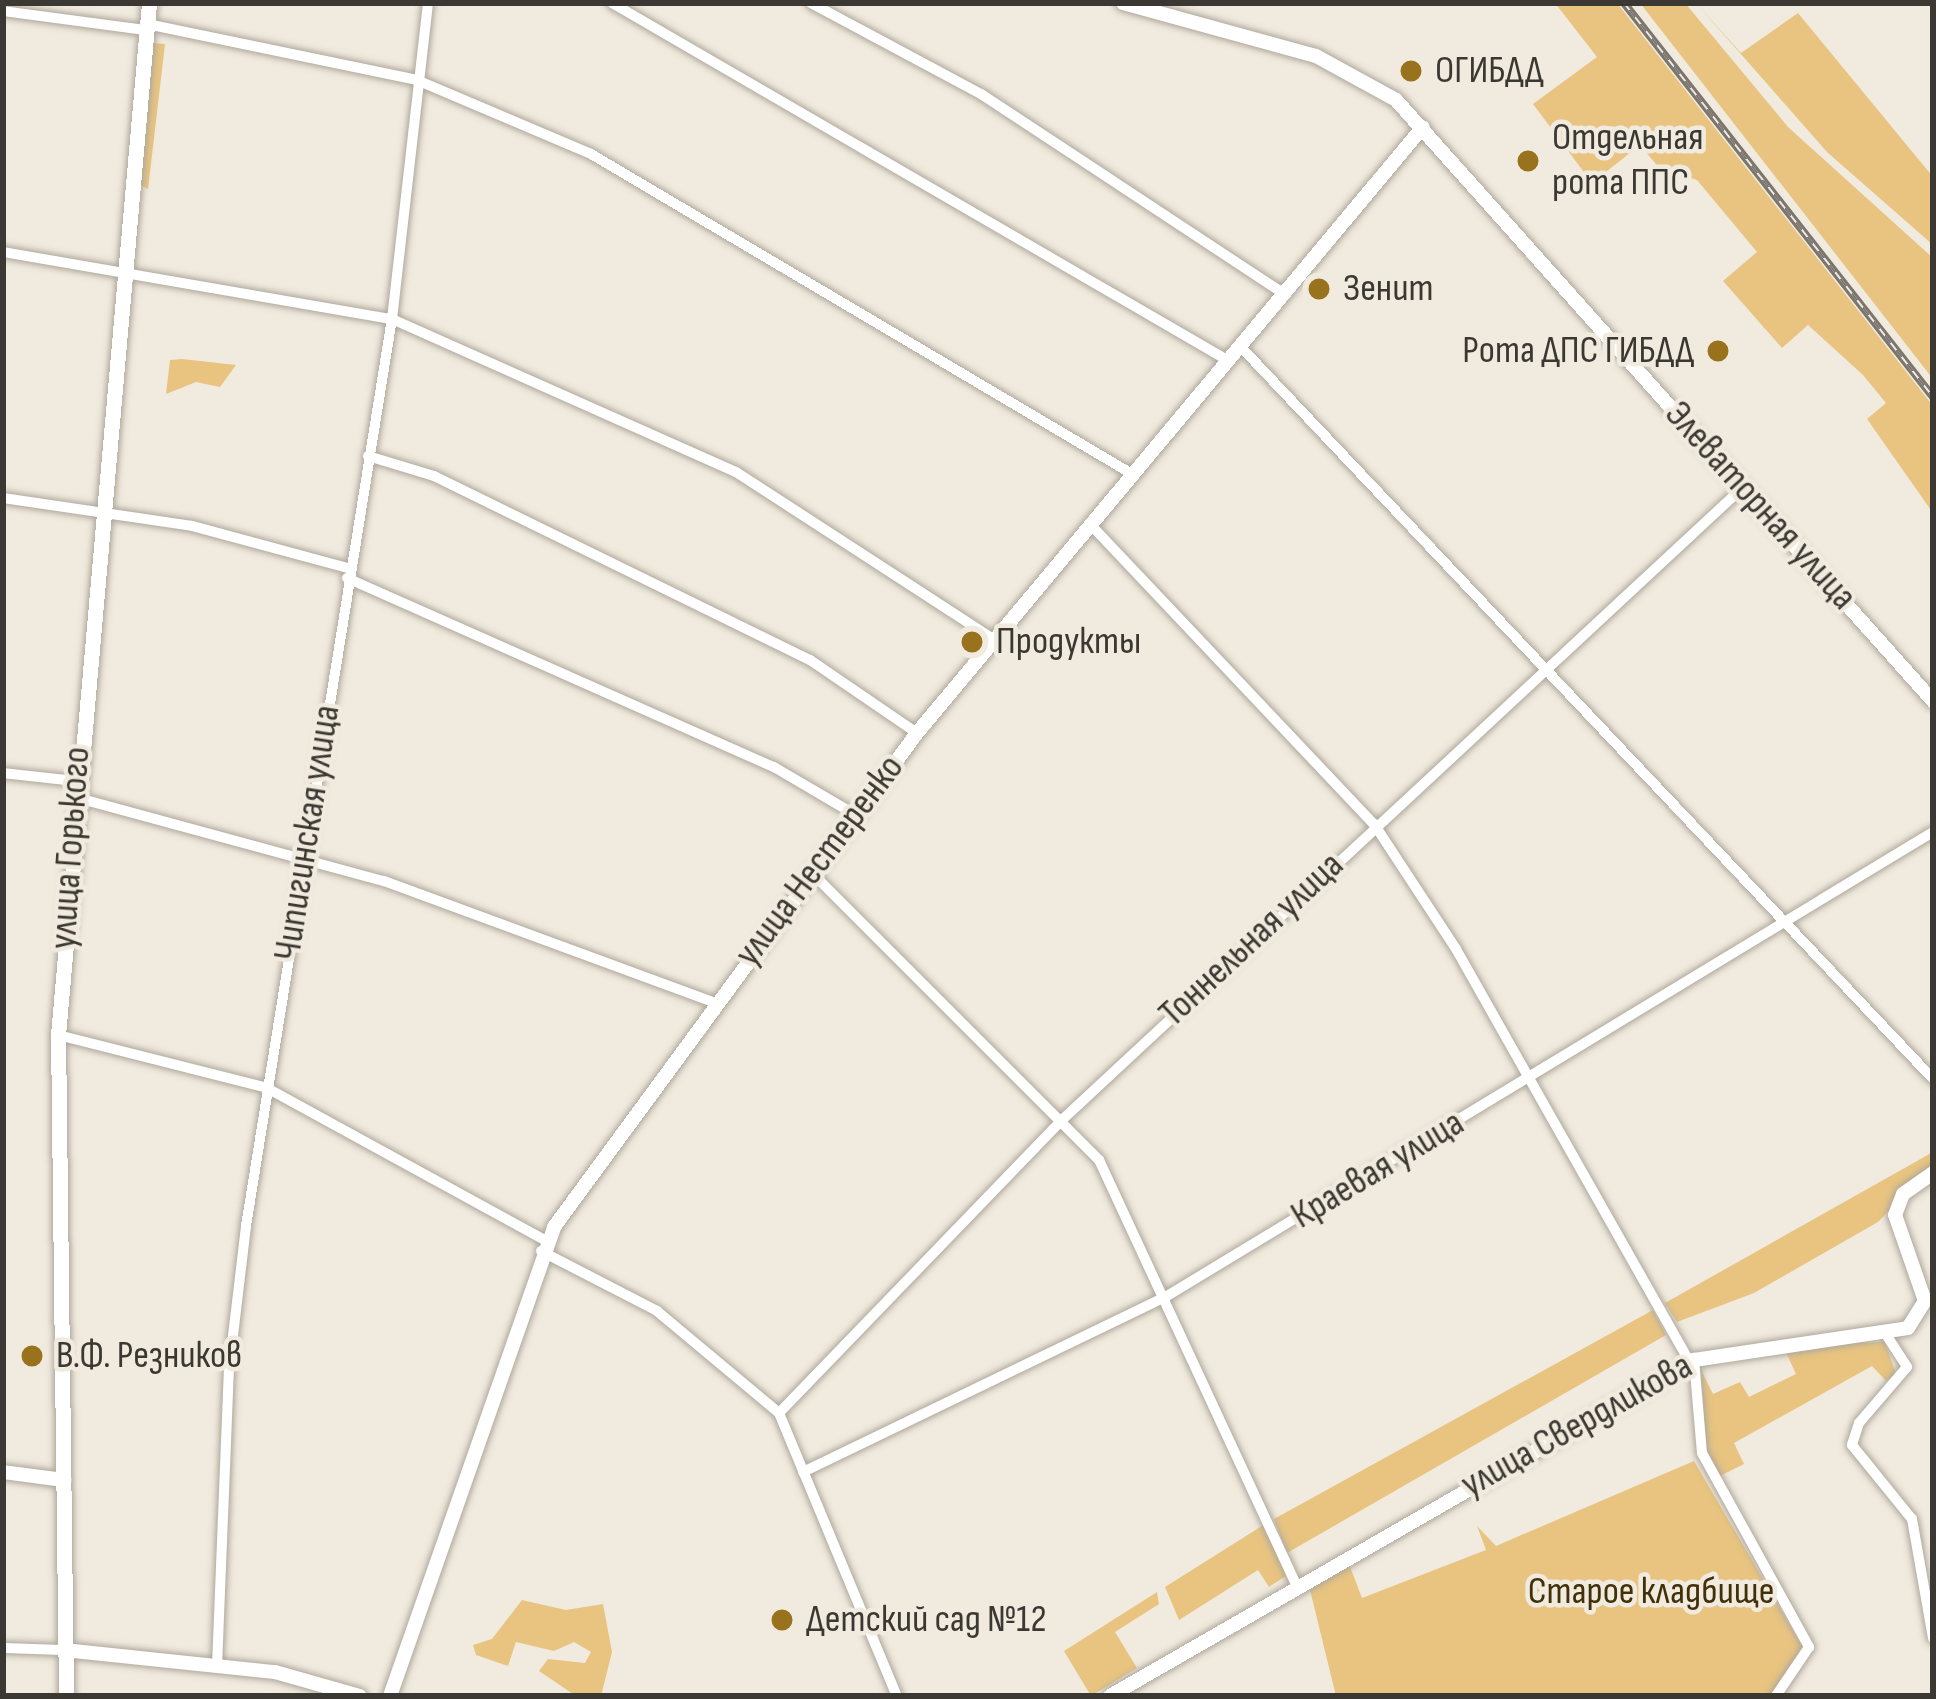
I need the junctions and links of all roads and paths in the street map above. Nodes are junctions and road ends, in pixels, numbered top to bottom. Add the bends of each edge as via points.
1 (148, 3) edge
2 (428, 3) edge
3 (612, 3) edge
4 (811, 3) edge
5 (1123, 3) edge
6 (3, 11) edge
7 (146, 27) junction
8 (417, 80) junction
9 (1423, 127) junction
10 (3, 252) edge
11 (123, 269) junction
12 (1283, 293) junction
13 (392, 319) junction
14 (1239, 345) junction
15 (1227, 360) junction
16 (368, 456) junction
17 (1132, 474) junction
18 (1743, 487) junction
19 (3, 498) edge
20 (101, 511) junction
21 (1090, 524) junction
22 (348, 573) junction
23 (993, 639) junction
24 (1549, 663) junction
25 (1933, 701) edge
26 (916, 733) junction
27 (3, 772) edge
28 (74, 789) junction
29 (854, 814) junction
30 (1374, 824) junction
31 (1933, 832) edge
32 (306, 858) junction
33 (811, 872) junction
34 (1793, 922) junction
35 (713, 1002) junction
36 (58, 1035) junction
37 (1532, 1078) junction
38 (1933, 1078) edge
39 (267, 1088) junction
40 (1063, 1118) junction
41 (1933, 1173) edge
42 (544, 1246) junction
43 (1167, 1296) junction
44 (1887, 1336) junction
45 (1692, 1361) junction
46 (779, 1413) junction
47 (3, 1472) edge
48 (803, 1472) junction
49 (64, 1480) junction
50 (1295, 1583) junction
51 (1933, 1638) edge
52 (3, 1648) edge
53 (64, 1650) junction
54 (217, 1666) junction
55 (66, 1696) edge
56 (360, 1696) edge
57 (390, 1696) edge
58 (897, 1696) edge
59 (1110, 1696) edge
60 (1776, 1696) edge

1 - 7 main road, улица Горького
2 - 8 street, Чипигинская улица
3 - 15 street
4 - 12 street via 981,94
5 - 9 street, Элеваторная улица via 1334,62
6 - 7 street
7 - 8 street
7 - 11 main road, улица Горького
8 - 13 street, Чипигинская улица
8 - 17 street via 664,192
9 - 12 street, улица Нестеренко
9 - 18 street, Элеваторная улица
10 - 11 street
11 - 13 street
11 - 20 main road, улица Горького
12 - 14 street, улица Нестеренко
13 - 16 street, Чипигинская улица
13 - 23 street via 736,472
14 - 15 street, улица Нестеренко
14 - 24 street
15 - 17 street, улица Нестеренко
16 - 22 street, Чипигинская улица
16 - 26 street via 434,476 810,660
17 - 21 street, улица Нестеренко
18 - 24 street, Тоннельная улица
18 - 25 street, Элеваторная улица
19 - 20 street
20 - 22 street
20 - 28 main road, улица Горького
21 - 23 street, улица Нестеренко
21 - 30 street
22 - 29 street via 774,767
22 - 32 street, Чипигинская улица
23 - 26 street, улица Нестеренко
24 - 30 street, Тоннельная улица
24 - 34 street
26 - 29 street, улица Нестеренко
27 - 28 street
28 - 32 street
28 - 36 main road, улица Горького
29 - 33 street, улица Нестеренко
30 - 37 street
30 - 40 street, Тоннельная улица
31 - 34 street, Краевая улица
32 - 35 street
32 - 39 street, Чипигинская улица
33 - 35 street, улица Нестеренко
33 - 40 street
34 - 37 street, Краевая улица
34 - 38 street
35 - 42 street, улица Нестеренко
36 - 39 street
36 - 49 main road, улица Горького
37 - 43 street, Краевая улица
37 - 45 street
39 - 42 street
39 - 54 street, Чипигинская улица via 229,1369
40 - 43 street via 1099,1160
40 - 46 street, Тоннельная улица
41 - 44 street via 1904,1194 1895,1220 1925,1311
42 - 46 street via 657,1311
42 - 57 street, улица Нестеренко
43 - 48 street, Краевая улица
43 - 50 street
44 - 45 street, улица Свердликова via 1759,1343
44 - 51 street via 1905,1352 1906,1372 1858,1423 1853,1448 1916,1528
45 - 50 street, улица Свердликова
45 - 60 street via 1702,1453 1809,1647
46 - 48 street
47 - 49 street
48 - 58 street
49 - 53 main road, улица Горького
50 - 59 street, улица Свердликова
52 - 53 street
53 - 54 street
53 - 55 main road, улица Горького
54 - 56 street

